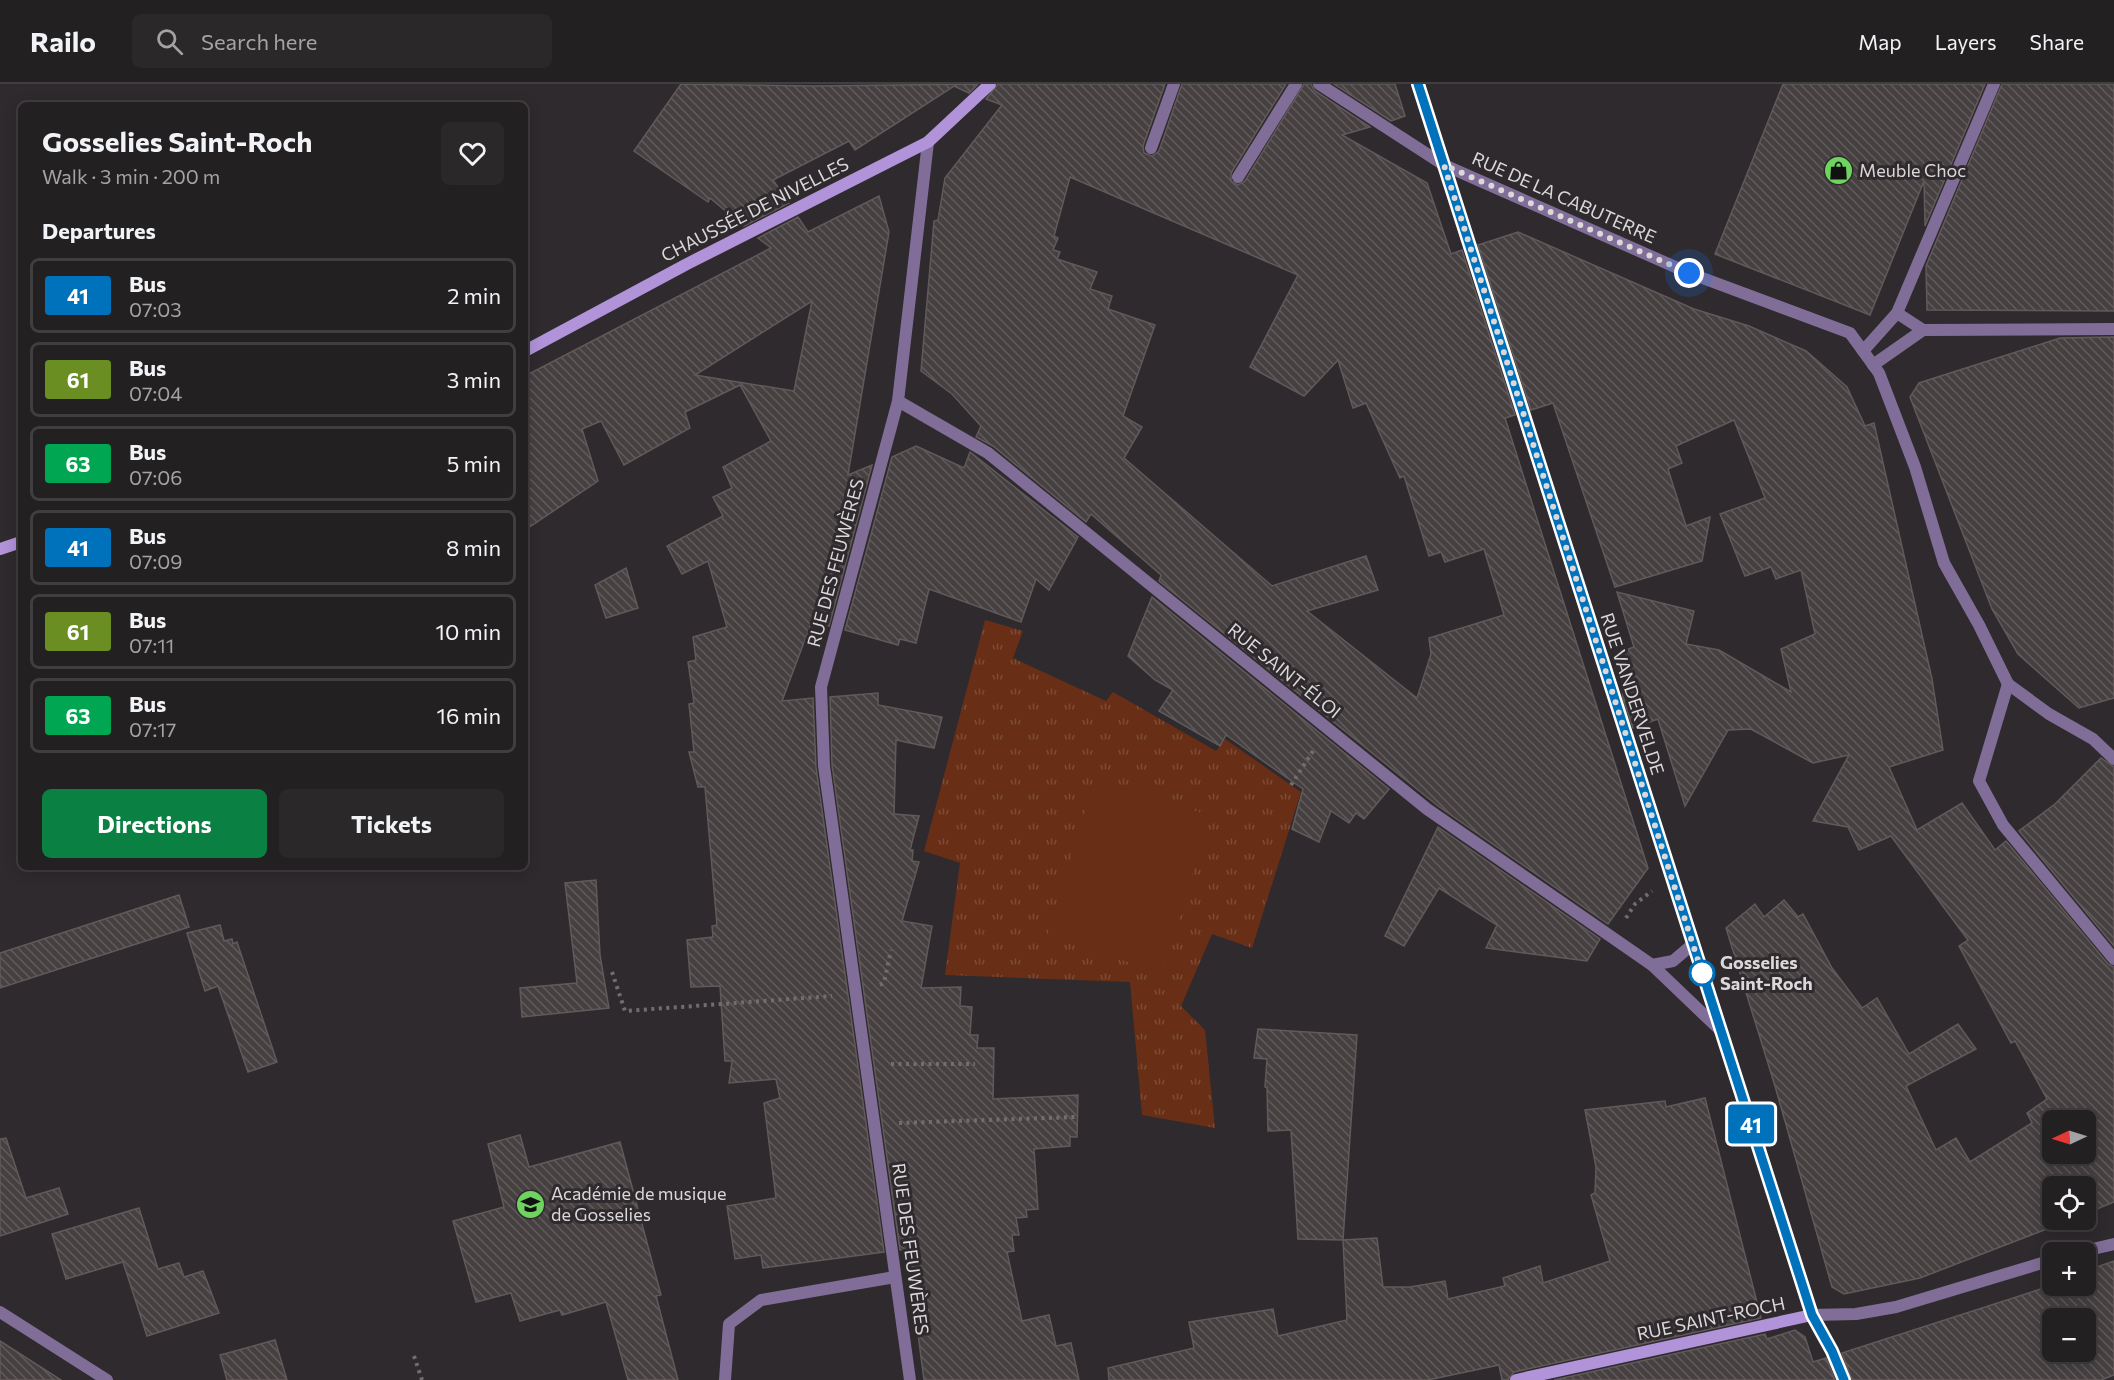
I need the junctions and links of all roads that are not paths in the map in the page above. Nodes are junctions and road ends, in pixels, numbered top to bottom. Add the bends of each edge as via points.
1 (990, 84) edge
2 (1174, 84) edge
3 (1296, 84) edge
4 (1319, 84) edge
5 (1418, 84) edge
6 (1994, 84) edge
7 (928, 142) junction
8 (1151, 148) dead end
9 (1444, 165) junction
10 (1238, 177) dead end
11 (1898, 312) junction
12 (2114, 329) edge
13 (1923, 330) junction
14 (528, 349) edge
15 (1863, 351) junction
16 (1873, 365) junction
17 (898, 401) junction
18 (18, 543) edge
19 (0, 549) edge
20 (2008, 684) junction
21 (2114, 759) edge
22 (1693, 944) junction
23 (2114, 959) edge
24 (1652, 965) junction
25 (1720, 1030) junction
26 (2114, 1244) edge
27 (2096, 1248) edge
28 (2042, 1263) edge
29 (895, 1276) junction
30 (0, 1312) edge
31 (1812, 1315) junction
32 (107, 1380) edge
33 (726, 1380) edge
34 (910, 1380) edge
35 (1516, 1380) edge
36 (1844, 1380) edge

1 - 7 main road, CHAUSSÉE DE NIVELLES
2 - 8 street
3 - 10 street
4 - 9 street, RUE DE LA CABUTERRE
5 - 9 main road, RUE VANDERVELDE
6 - 11 street
7 - 14 main road, CHAUSSÉE DE NIVELLES
7 - 17 street, RUE DES FEUWÈRES
9 - 15 street, RUE DE LA CABUTERRE via 1689,273 1850,333
9 - 22 main road, RUE VANDERVELDE
11 - 13 street
11 - 15 street
12 - 13 street
13 - 16 street
15 - 16 street, RUE DE LA CABUTERRE
16 - 20 street, RUE DE LA CABUTERRE via 1915,467 1944,563
17 - 24 street, RUE SAINT-ÉLOI via 988,453 1427,809
17 - 29 street, RUE DES FEUWÈRES via 821,687 824,766
18 - 19 main road
20 - 21 street via 2093,739
20 - 23 street via 1979,781 2002,825
22 - 24 street via 1672,961
22 - 25 main road, RUE VANDERVELDE
24 - 25 street, RUE SAINT-ÉLOI
25 - 31 main road, RUE VANDERVELDE
26 - 27 street
28 - 31 street, RUE SAINT-ROCH via 1896,1307 1856,1314
29 - 33 street via 762,1300 729,1324
29 - 34 street, RUE DES FEUWÈRES
30 - 32 street
31 - 35 main road, RUE SAINT-ROCH
31 - 36 main road, RUE VANDERVELDE

